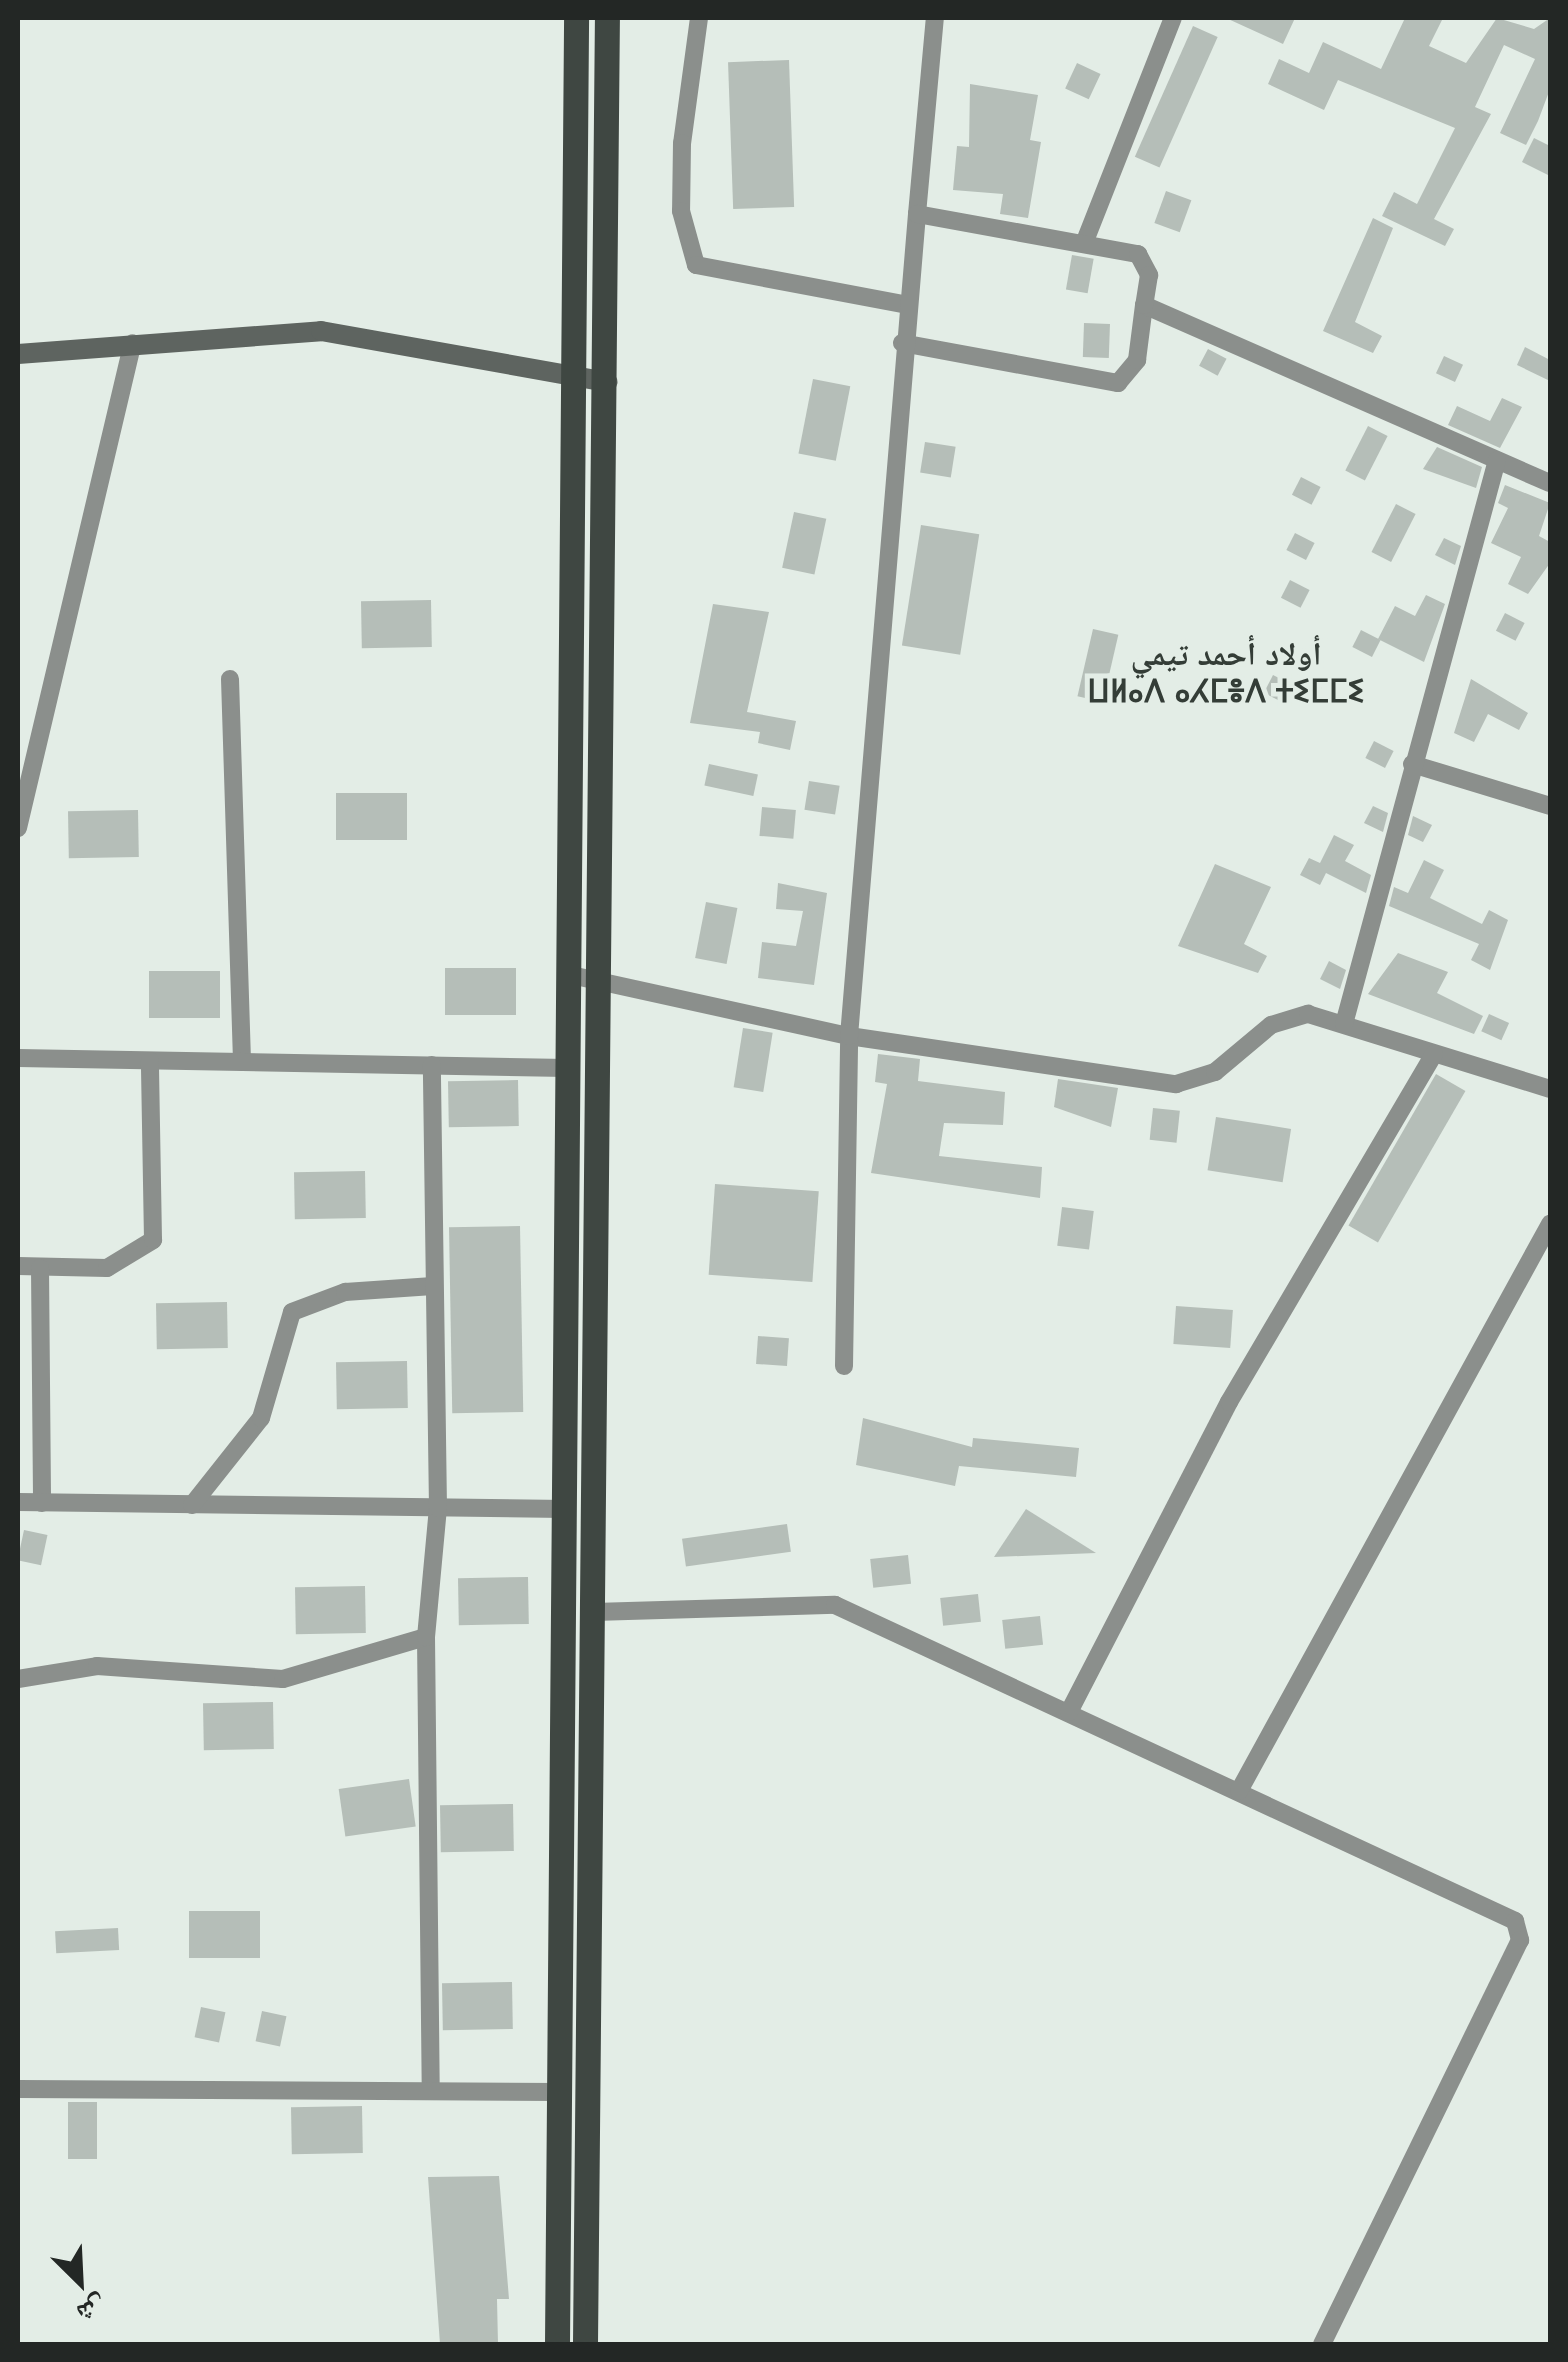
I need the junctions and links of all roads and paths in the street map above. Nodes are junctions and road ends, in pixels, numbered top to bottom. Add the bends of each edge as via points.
1 (576, 18) edge
2 (607, 18) edge
3 (700, 18) edge
4 (935, 18) edge
5 (1174, 18) edge
6 (917, 214) junction
7 (1085, 241) junction
8 (906, 305) junction
9 (1144, 305) junction
10 (133, 342) junction
11 (902, 343) junction
12 (18, 354) edge
13 (568, 374) junction
14 (607, 382) junction
15 (1496, 460) junction
16 (1550, 484) edge
17 (230, 679) dead end
18 (1412, 764) junction
19 (1550, 806) edge
20 (18, 828) edge
21 (584, 976) junction
22 (1344, 1024) junction
23 (849, 1036) junction
24 (1434, 1054) junction
25 (18, 1058) edge
26 (150, 1061) junction
27 (242, 1062) junction
28 (432, 1065) junction
29 (568, 1068) junction
30 (1550, 1089) edge
31 (1550, 1224) edge
32 (18, 1266) edge
33 (40, 1268) junction
34 (433, 1286) junction
35 (844, 1366) dead end
36 (18, 1502) edge
37 (42, 1503) junction
38 (192, 1505) junction
39 (438, 1508) junction
40 (565, 1509) junction
41 (594, 1612) junction
42 (426, 1636) junction
43 (18, 1679) edge
44 (1069, 1712) junction
45 (1239, 1791) junction
46 (18, 2088) edge
47 (431, 2091) junction
48 (558, 2092) junction
49 (556, 2344) edge
50 (585, 2344) edge
51 (1322, 2344) edge

1 - 13 main road
2 - 14 main road
3 - 8 street via 682,143 681,210 696,265
4 - 6 street
5 - 7 street
6 - 7 street
6 - 8 street
7 - 9 street via 1142,257
8 - 11 street
9 - 11 street via 1137,360 1118,382
9 - 15 street
10 - 12 street
10 - 13 street via 320,331
10 - 20 street
11 - 23 street
13 - 14 street
13 - 21 main road
14 - 21 main road
15 - 16 street
15 - 18 street
17 - 27 street
18 - 19 street
18 - 22 street
21 - 23 street
21 - 29 main road
21 - 41 main road
22 - 23 street via 1292,1016 1215,1072 1176,1084
22 - 24 street
23 - 35 street
24 - 30 street
24 - 44 street via 1229,1402
25 - 26 street
26 - 27 street
26 - 33 street via 153,1240 107,1268
27 - 28 street
28 - 29 street
28 - 34 street
29 - 40 main road
31 - 45 street
32 - 33 street
33 - 37 street
34 - 38 street via 345,1292 292,1312 261,1418
34 - 39 street
36 - 37 street
37 - 38 street
38 - 39 street
39 - 40 street
39 - 42 street
40 - 48 main road
41 - 44 street via 835,1605
41 - 50 main road
42 - 43 street via 283,1679 97,1666
42 - 47 street
44 - 45 street
45 - 51 street via 1478,1901 1521,1931
46 - 47 street
47 - 48 street
48 - 49 main road

